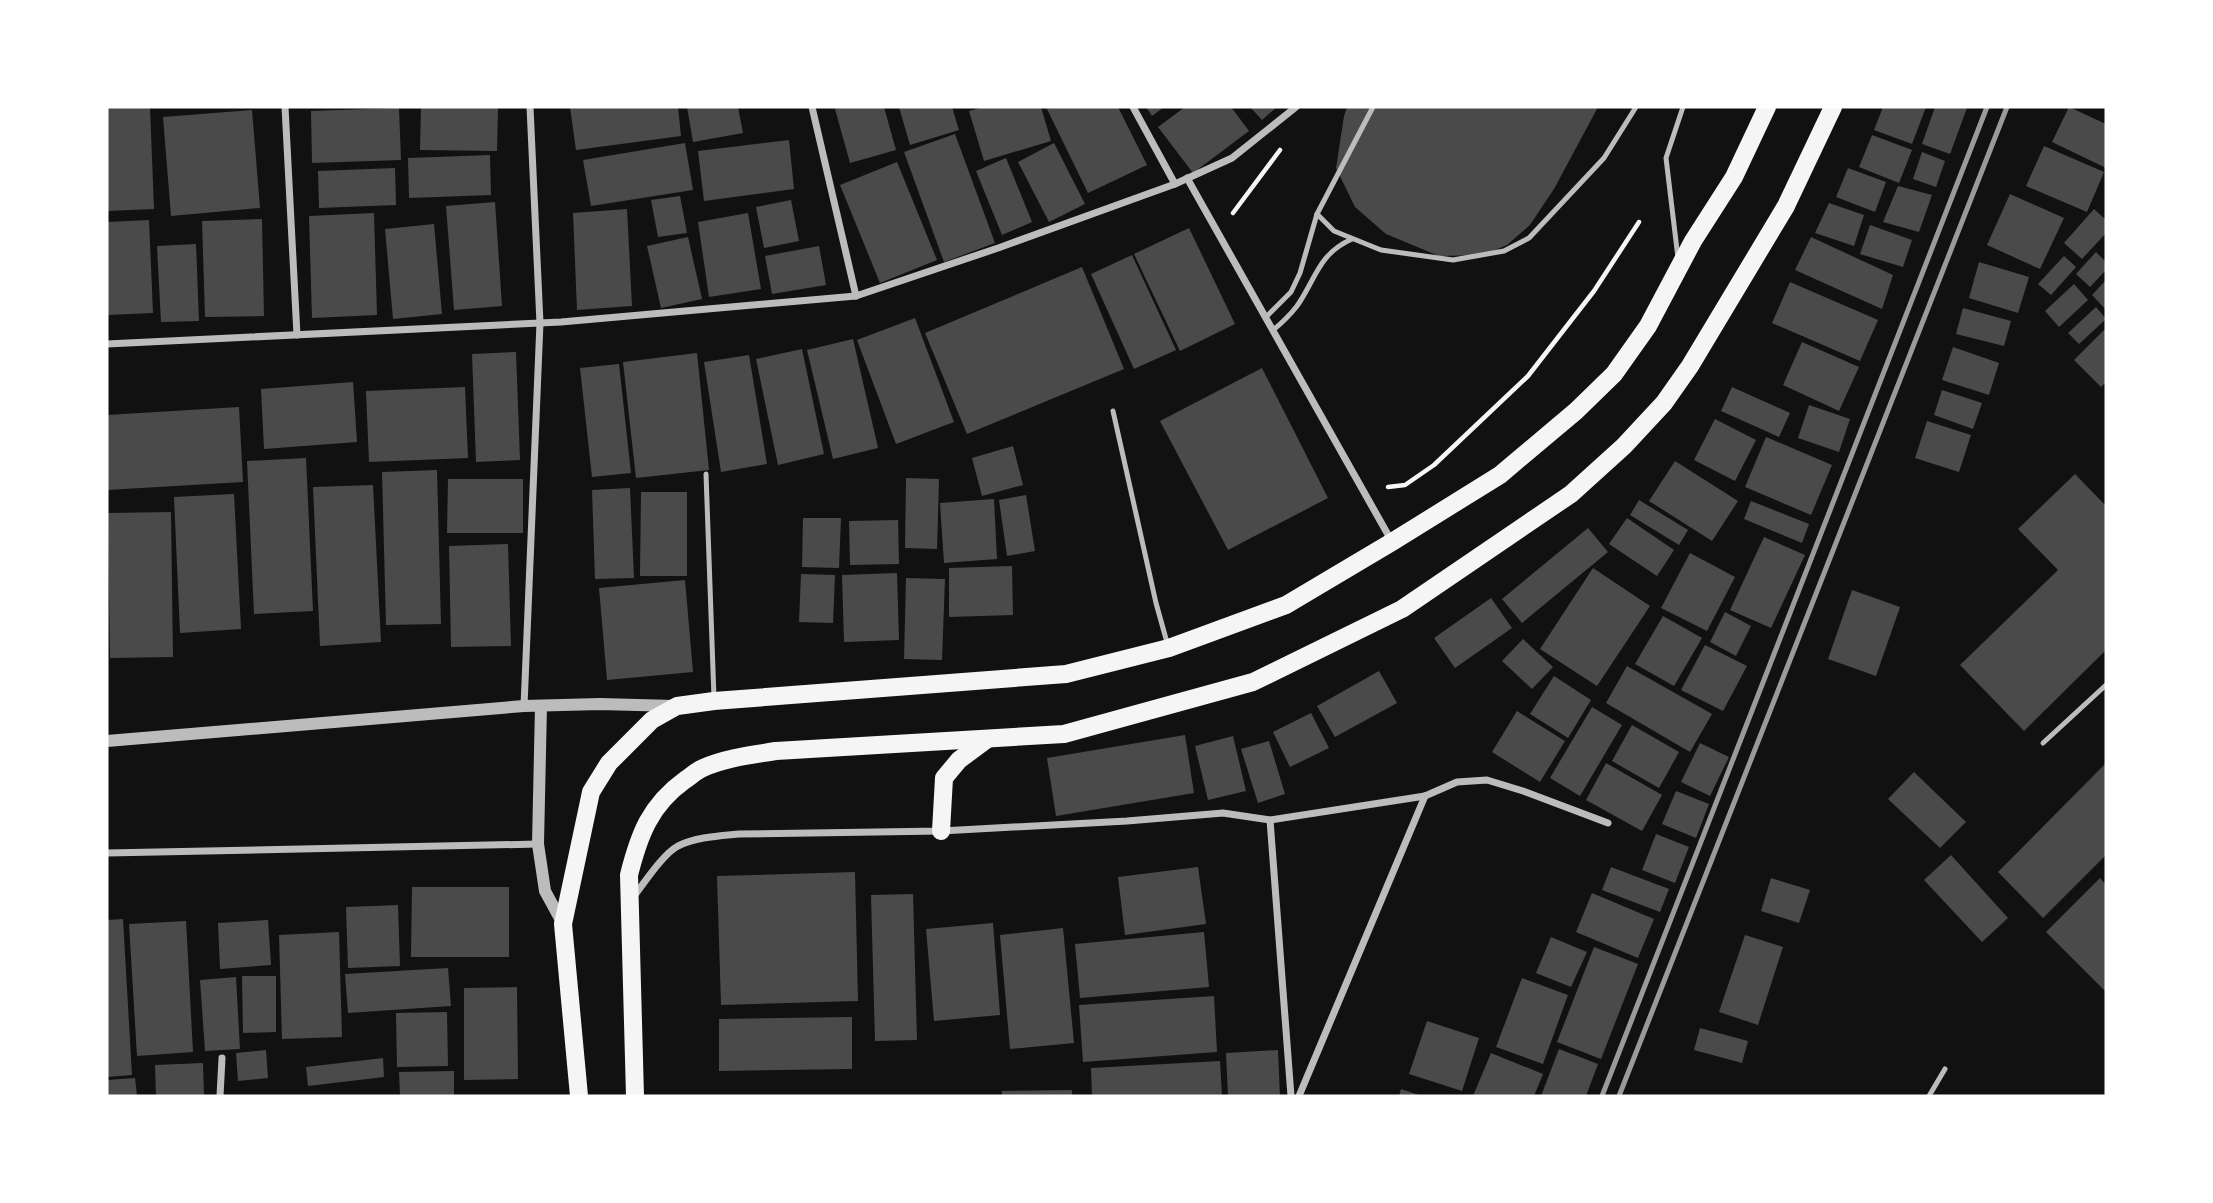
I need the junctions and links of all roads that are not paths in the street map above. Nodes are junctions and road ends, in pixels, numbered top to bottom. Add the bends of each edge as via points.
1 (285, 107) edge
2 (530, 107) edge
3 (811, 107) edge
4 (1133, 107) edge
5 (1296, 107) edge
6 (1373, 107) edge
7 (1636, 107) edge
8 (1683, 107) edge
9 (1768, 107) edge
10 (1833, 107) edge
11 (1187, 178) junction
12 (1175, 184) junction
13 (1317, 214) junction
14 (1353, 239) junction
15 (1679, 268) junction
16 (856, 296) junction
17 (1266, 317) junction
18 (540, 323) junction
19 (1273, 330) junction
20 (297, 335) junction
21 (107, 344) edge
22 (1113, 411) dead end
23 (706, 474) dead end
24 (1392, 542) junction
25 (1169, 648) junction
26 (2106, 685) edge
27 (714, 701) junction
28 (524, 706) junction
29 (541, 706) junction
30 (677, 706) junction
31 (986, 740) junction
32 (107, 741) edge
33 (2043, 743) dead end
34 (1426, 796) junction
35 (1270, 820) junction
36 (1608, 823) dead end
37 (941, 831) junction
38 (538, 844) junction
39 (107, 853) edge
40 (629, 902) junction
41 (563, 924) junction
42 (222, 1058) dead end
43 (1945, 1069) dead end
44 (220, 1096) edge
45 (579, 1096) edge
46 (635, 1096) edge
47 (1291, 1096) edge
48 (1299, 1096) edge
49 (1930, 1096) edge

1 - 20 street
2 - 18 street
3 - 16 street
4 - 12 street
5 - 11 street via 1232,158
6 - 13 lane
7 - 14 lane via 1604,158 1529,238 1504,251 1453,260 1381,250
8 - 15 lane via 1666,158
9 - 15 main road via 1734,177
10 - 31 main road via 1786,206 1690,366 1664,403 1571,494 1402,609 1253,682 1064,734
11 - 12 street
11 - 17 street
12 - 16 street
13 - 14 lane via 1334,231
13 - 17 lane via 1291,292
14 - 19 lane via 1323,259 1297,305
15 - 24 main road via 1648,326 1614,374 1576,411 1500,475
16 - 18 street
17 - 19 street
18 - 20 street
18 - 28 street
19 - 24 street
20 - 21 street
22 - 25 lane
23 - 27 lane
24 - 25 main road via 1286,605
25 - 27 main road via 1066,674
26 - 33 lane
27 - 30 main road
28 - 29 street
28 - 32 street
29 - 30 street
29 - 38 street
30 - 41 main road via 628,741 608,762 591,792
31 - 37 main road via 944,778
31 - 40 main road via 776,751 702,768 673,788 649,815 636,844
34 - 35 street
34 - 36 street via 1457,782 1487,780
34 - 48 street
35 - 37 street via 1223,813
35 - 47 street
37 - 40 street via 705,838 677,846
38 - 39 street
38 - 41 street via 545,891
40 - 46 main road
41 - 45 main road
42 - 44 street
43 - 49 lane

